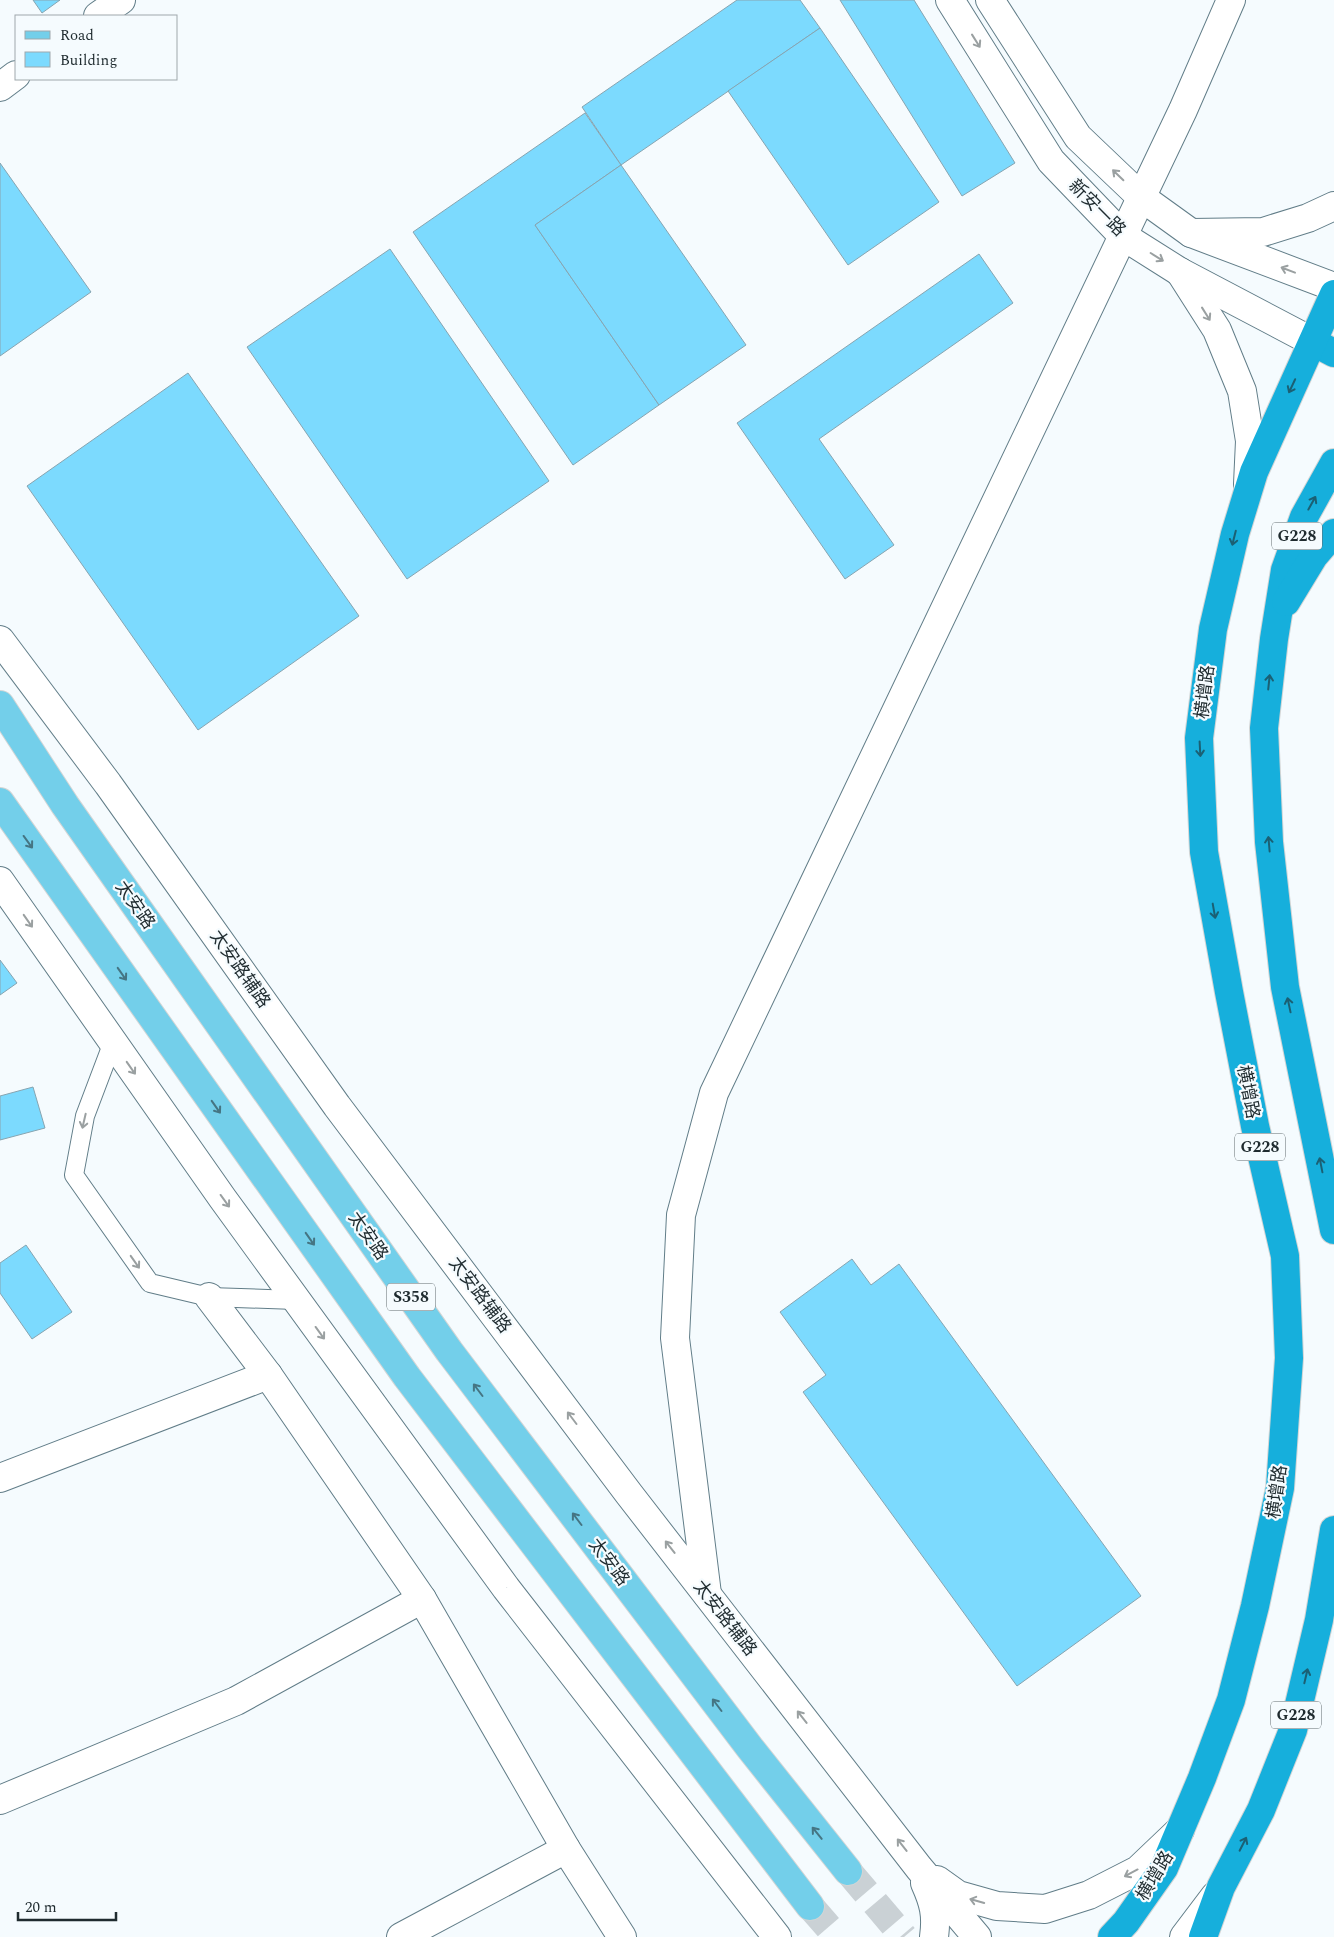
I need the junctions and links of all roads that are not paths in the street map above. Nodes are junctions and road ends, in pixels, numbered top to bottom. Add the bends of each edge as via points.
1 (121, 0) edge
2 (950, 0) edge
3 (990, 0) edge
4 (1231, 0) edge
5 (99, 15) edge
6 (15, 76) edge
7 (0, 87) edge
8 (1141, 197) junction
9 (1334, 206) edge
10 (1191, 233) junction
11 (1123, 236) junction
12 (1180, 272) junction
13 (1334, 287) edge
14 (1334, 294) edge
15 (1323, 348) edge
16 (1334, 463) edge
17 (1247, 496) junction
18 (1334, 532) edge
19 (1277, 616) junction
20 (0, 640) edge
21 (0, 705) edge
22 (0, 802) edge
23 (0, 881) edge
24 (113, 1042) junction
25 (1334, 1230) edge
26 (209, 1297) junction
27 (296, 1300) junction
28 (268, 1375) junction
29 (0, 1478) edge
30 (1334, 1530) edge
31 (707, 1594) junction
32 (422, 1600) junction
33 (0, 1800) edge
34 (1180, 1830) junction
35 (566, 1849) junction
36 (919, 1868) junction
37 (848, 1871) tunnel mouth
38 (1221, 1887) junction
39 (810, 1906) tunnel mouth
40 (401, 1937) edge
41 (622, 1937) edge
42 (777, 1937) edge
43 (934, 1937) edge
44 (977, 1937) edge
45 (1112, 1937) edge
46 (1184, 1937) edge
47 (1203, 1937) edge

1 - 5 street
2 -> 11 street, 新安一路 via 1051,160
8 -> 3 street via 1078,137
4 - 8 street
6 - 7 street
8 - 10 street
8 - 11 street
9 - 10 street via 1263,232
13 -> 10 street
11 -> 12 street, 新安一路
11 - 31 street via 714,1093 681,1214 675,1338
12 - 15 street, 新安一路
12 -> 17 street via 1217,330 1242,391 1250,441
14 - 15 highway, 横增路 / G228
15 -> 17 highway, 横增路 / G228 via 1254,472
19 -> 16 highway, G228 via 1285,570 1304,517
17 -> 34 highway, 横增路 / G228 via 1213,629 1199,738 1204,852 1228,992 1285,1256 1289,1358 1280,1488 1256,1606 1231,1700
18 - 19 highway via 1314,556
25 -> 19 highway, G228 via 1285,986 1269,842 1264,728
31 -> 20 street, 太安路辅路 via 337,1106 108,784
37 -> 21 main road, 太安路 / S358 via 750,1748 449,1351 65,806
22 -> 39 main road, S358 via 407,1377
23 -> 24 street
24 -> 26 lane via 85,1116 74,1175 150,1283
24 -> 27 street
26 - 27 lane
26 - 28 street
27 -> 42 street via 506,1588
28 - 29 street
28 - 32 street
38 -> 30 highway, G228 via 1261,1810 1293,1730 1319,1620
36 -> 31 street, 太安路辅路
32 - 33 street via 236,1701
32 - 35 street
34 -> 36 street via 1138,1870 1089,1895 1045,1909 997,1906 958,1895
34 - 45 highway, 横增路 / G228 via 1164,1868
35 - 40 street
35 - 41 street
36 - 43 street via 934,1904
36 - 44 street, 太安路辅路
38 - 46 street
38 - 47 highway, G228

